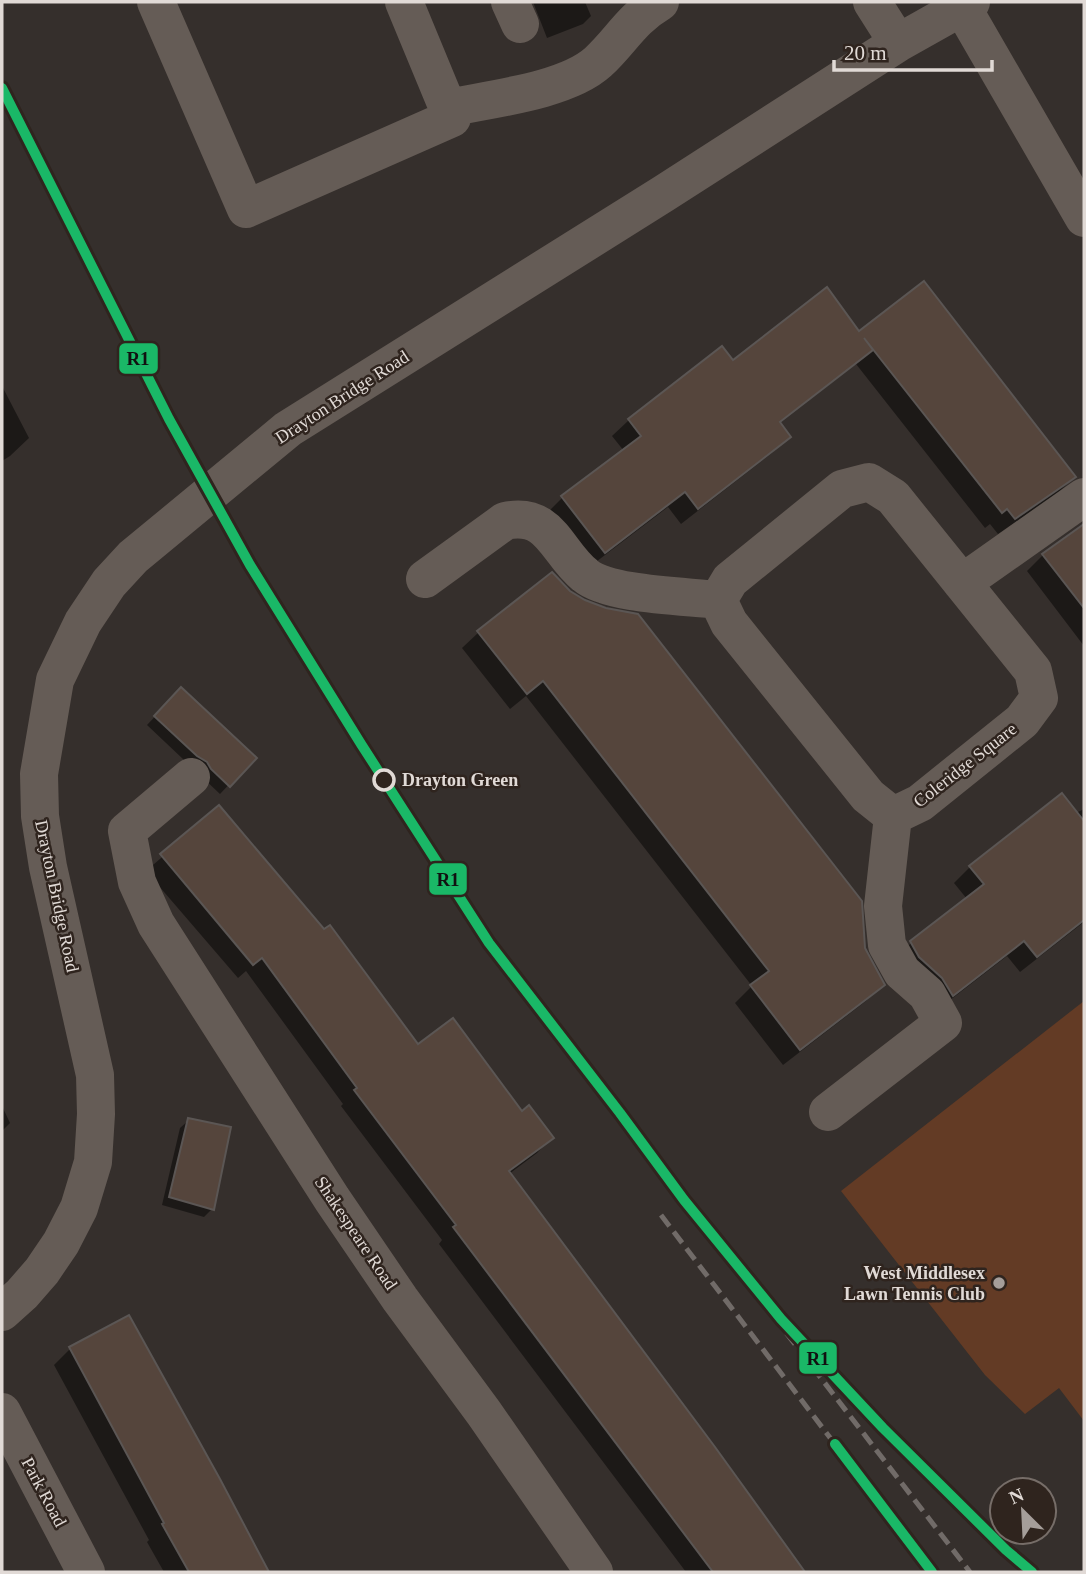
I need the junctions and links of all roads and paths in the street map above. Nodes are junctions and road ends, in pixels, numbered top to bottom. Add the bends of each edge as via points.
1 (156, 2) edge
2 (404, 2) edge
3 (660, 2) edge
4 (872, 2) edge
5 (967, 4) edge
6 (898, 43) junction
7 (448, 108) junction
8 (1084, 218) edge
9 (1084, 497) edge
10 (425, 579) dead end
11 (962, 583) junction
12 (718, 600) junction
13 (191, 777) dead end
14 (893, 816) junction
15 (828, 1112) dead end
16 (2, 1312) edge
17 (2, 1412) edge
18 (86, 1572) edge
19 (594, 1572) edge

1 - 7 street via 246,209 453,118
2 - 7 street
3 - 7 street via 642,13 597,64 564,82
4 - 6 street
5 - 6 street, Drayton Bridge Road
5 - 8 street
6 - 16 street, Drayton Bridge Road via 288,429 133,557 109,583 83,622 55,680 39,774 48,867 94,1075 93,1162 79,1208 61,1243 42,1271
9 - 11 street
10 - 12 street via 505,521 517,519 544,528 584,575 601,585
11 - 12 street, Coleridge Square via 893,497 869,482 842,489 730,580
11 - 14 street, Coleridge Square via 1033,671 1039,698 1022,721 920,803
12 - 14 street, Coleridge Square via 729,623 824,742 868,796
13 - 19 street, Shakespeare Road via 127,831 137,882 156,925 332,1199
14 - 15 street via 883,906 887,945 902,972 927,994 943,1023
17 - 18 street, Park Road

